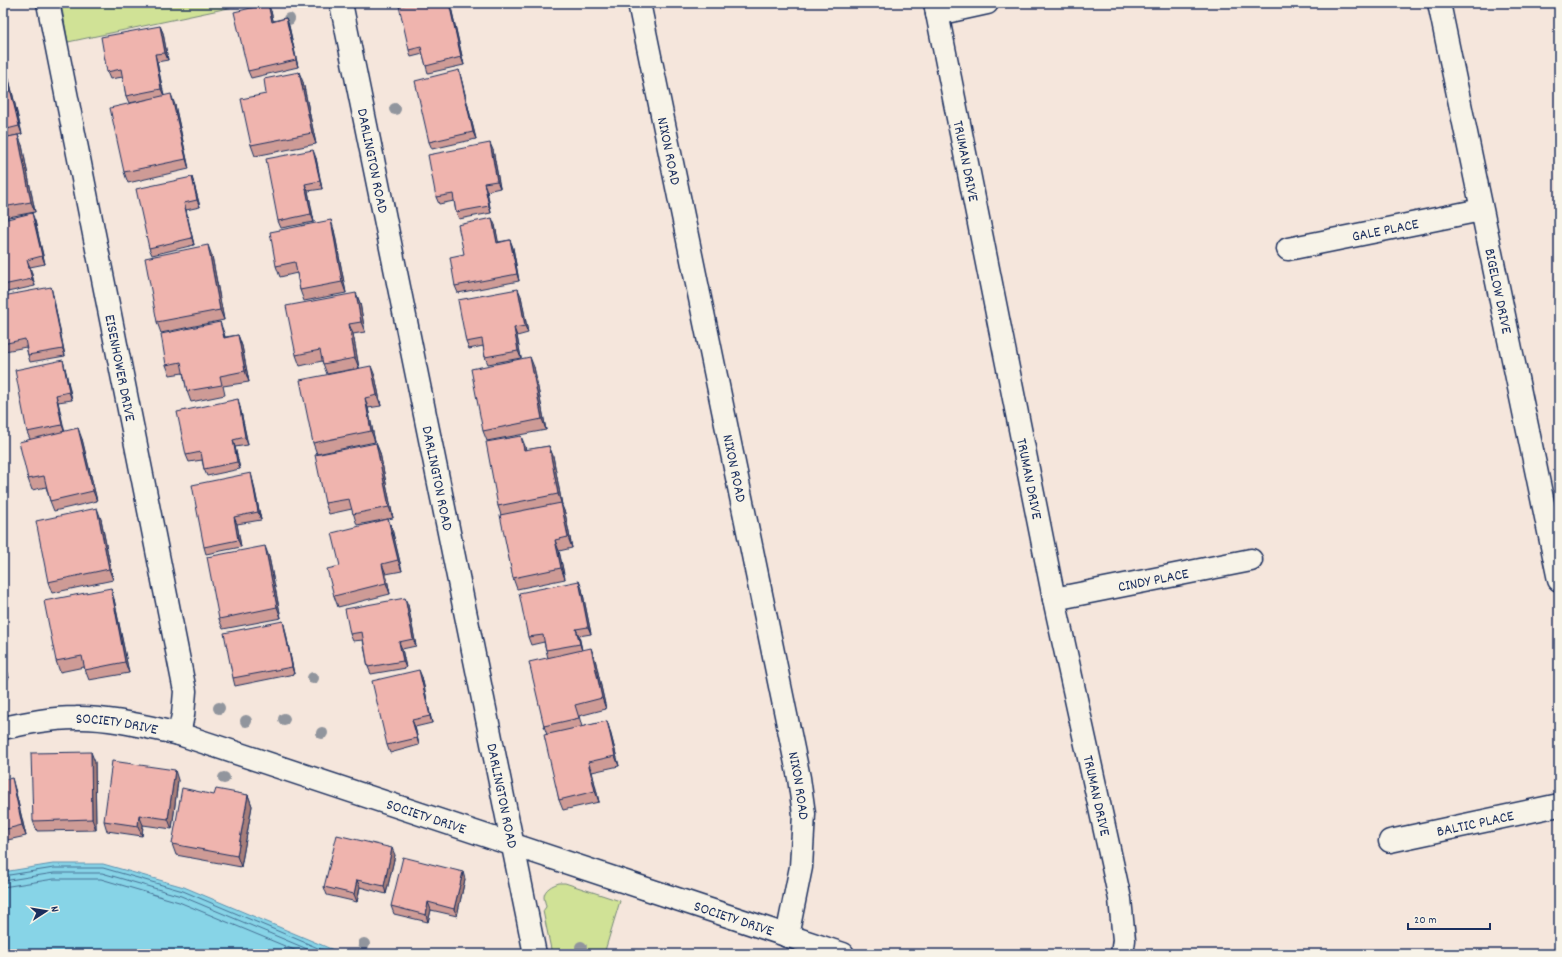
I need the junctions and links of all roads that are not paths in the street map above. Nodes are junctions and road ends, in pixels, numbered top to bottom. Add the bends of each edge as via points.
1 (48, 3) edge
2 (341, 3) edge
3 (639, 3) edge
4 (987, 3) edge
5 (1439, 3) edge
6 (936, 9) edge
7 (1481, 210) junction
8 (1288, 249) dead end
9 (1251, 560) dead end
10 (1559, 580) edge
11 (1054, 599) junction
12 (3, 728) edge
13 (179, 734) junction
14 (1559, 805) edge
15 (1390, 841) dead end
16 (512, 844) junction
17 (787, 936) junction
18 (535, 954) edge
19 (843, 954) edge
20 (1122, 954) edge

1 - 13 street, EISENHOWER DRIVE via 185,691
2 - 16 street, DARLINGTON ROAD
3 - 17 street, NIXON ROAD via 799,778 804,814 801,866
4 - 6 street
5 - 7 street, BIGELOW DRIVE
6 - 11 street, TRUMAN DRIVE
7 - 8 street, GALE PLACE
7 - 10 street, BIGELOW DRIVE
9 - 11 street, CINDY PLACE
11 - 20 street, TRUMAN DRIVE via 1120,898 1124,940
12 - 13 street, SOCIETY DRIVE via 42,720 77,718 126,722
13 - 16 street, SOCIETY DRIVE
14 - 15 street, BALTIC PLACE
16 - 17 street, SOCIETY DRIVE
16 - 18 street, DARLINGTON ROAD
17 - 19 street, SOCIETY DRIVE

